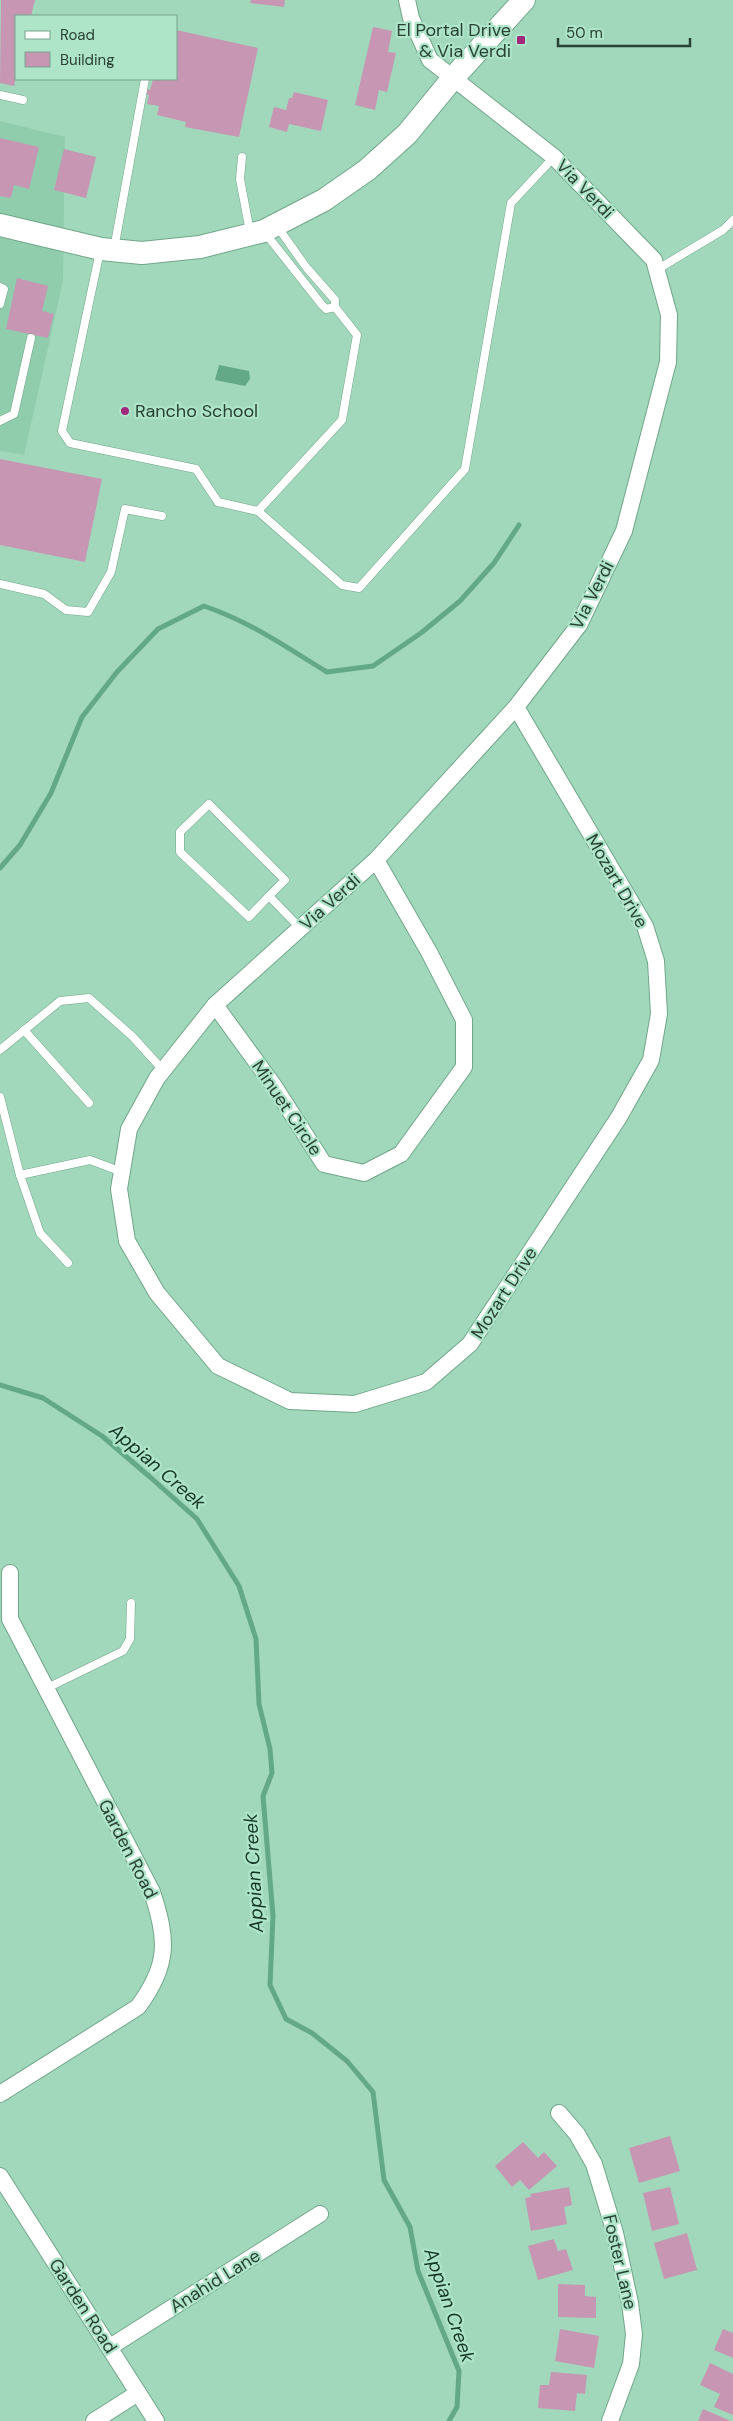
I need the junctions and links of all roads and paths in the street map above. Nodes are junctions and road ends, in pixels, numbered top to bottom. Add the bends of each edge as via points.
1 (407, 0) edge
2 (524, 0) edge
3 (453, 78) junction
4 (145, 80) edge
5 (0, 95) edge
6 (23, 100) dead end
7 (554, 157) junction
8 (242, 158) dead end
9 (733, 220) edge
10 (0, 225) edge
11 (264, 230) junction
12 (107, 250) junction
13 (658, 269) junction
14 (0, 286) edge
15 (0, 304) edge
16 (335, 307) junction
17 (31, 338) dead end
18 (0, 420) edge
19 (258, 511) junction
20 (162, 516) dead end
21 (0, 584) edge
22 (516, 707) junction
23 (376, 860) junction
24 (269, 896) junction
25 (300, 928) junction
26 (215, 1005) junction
27 (24, 1030) junction
28 (0, 1050) edge
29 (160, 1074) junction
30 (0, 1097) edge
31 (89, 1103) dead end
32 (122, 1172) junction
33 (20, 1175) junction
34 (68, 1263) dead end
35 (10, 1573) dead end
36 (131, 1603) dead end
37 (45, 1689) junction
38 (0, 2094) edge
39 (559, 2112) dead end
40 (0, 2176) edge
41 (320, 2214) dead end
42 (110, 2347) junction
43 (138, 2393) junction
44 (94, 2421) edge
45 (156, 2421) edge
46 (610, 2421) edge

1 - 3 street, Via Verdi via 411,18 430,60
2 - 3 main road
3 - 7 street, Via Verdi
3 - 11 main road via 407,134 367,170 324,200
4 - 12 lane
5 - 6 lane
7 - 13 street, Via Verdi via 654,260
7 - 19 lane via 511,202 465,469 359,588 342,586
8 - 11 lane via 240,179
9 - 13 lane via 723,230
10 - 12 main road
11 - 12 main road via 200,247 142,253
11 - 16 lane via 306,267 335,300
11 - 16 lane via 322,305 326,309
12 - 19 lane via 90,296 62,431 70,443 196,469 218,502
13 - 22 street, Via Verdi via 669,315 668,362 624,531 579,624
14 - 15 lane via 4,289
16 - 19 lane via 357,334 342,420
17 - 18 lane via 14,414
20 - 21 lane via 125,509 110,572 88,612 66,610 44,594
22 - 23 street, Via Verdi
22 - 32 street, Mozart Drive via 645,926 656,961 659,1014 651,1060 470,1344 426,1382 355,1404 290,1402 218,1366 157,1293 127,1241 119,1189
23 - 25 street, Via Verdi
23 - 26 street, Minuet Circle via 464,1020 464,1067 401,1154 364,1173 324,1164 274,1086
24 - 24 lane via 284,880 209,804 180,832 180,852 249,917
24 - 25 lane
25 - 26 street, Via Verdi
26 - 29 street, Via Verdi
27 - 28 lane
27 - 29 lane via 60,1001 90,998 132,1036
27 - 31 lane
29 - 32 street, Mozart Drive via 129,1129
30 - 33 lane
32 - 33 lane via 90,1160
33 - 34 lane via 40,1233
35 - 37 street, Garden Road via 10,1619
36 - 37 lane via 130,1639 123,1651
37 - 38 street, Garden Road via 152,1892 164,1939 162,1964 153,1987 138,2007
39 - 46 street, Foster Lane via 577,2134 594,2164 630,2303 634,2334 632,2357
40 - 42 street, Garden Road
41 - 42 street, Anahid Lane
42 - 43 street, Garden Road
43 - 44 street
43 - 45 street, Garden Road

